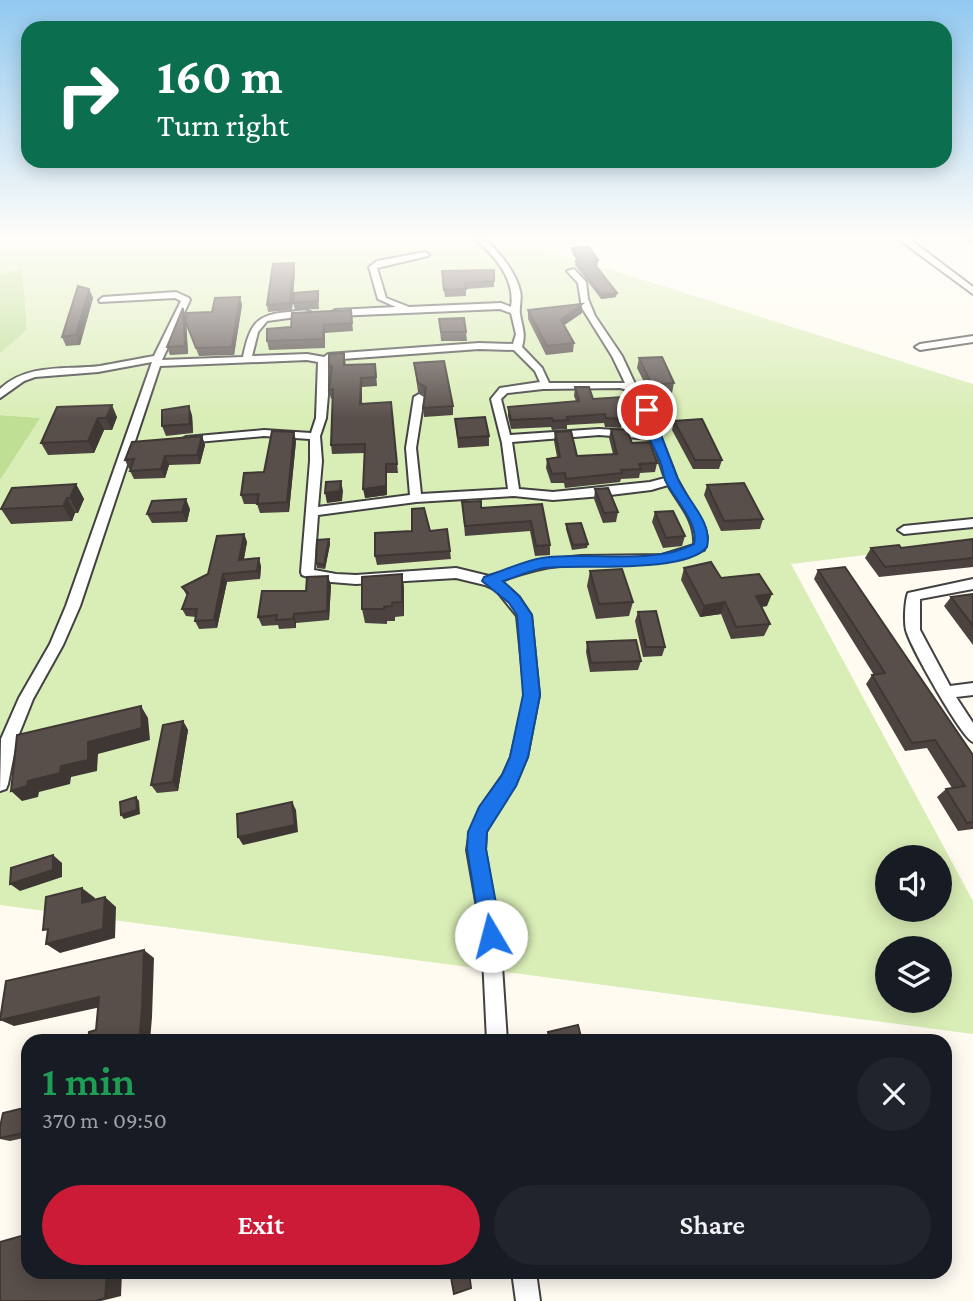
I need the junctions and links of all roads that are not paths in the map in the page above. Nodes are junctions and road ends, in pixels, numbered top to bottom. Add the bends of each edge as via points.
1 (136, 298) edge
2 (181, 298) edge
3 (382, 298) edge
4 (516, 298) edge
5 (583, 298) edge
6 (103, 300) dead end
7 (412, 310) junction
8 (515, 313) junction
9 (973, 339) edge
10 (517, 347) junction
11 (920, 347) dead end
12 (247, 358) junction
13 (317, 358) junction
14 (157, 360) junction
15 (543, 386) junction
16 (632, 387) junction
17 (0, 394) edge
18 (419, 397) dead end
19 (315, 436) junction
20 (654, 436) junction
21 (506, 439) junction
22 (169, 441) edge
23 (671, 480) junction
24 (514, 492) junction
25 (416, 498) junction
26 (312, 512) junction
27 (973, 523) edge
28 (904, 530) dead end
29 (489, 581) junction
30 (973, 584) edge
31 (973, 690) edge
32 (946, 693) junction
33 (973, 735) edge
34 (0, 784) edge
35 (497, 1034) edge
36 (525, 1279) edge
37 (528, 1301) edge

1 - 6 street
2 - 14 street via 186,300
3 - 7 street
4 - 8 street
5 - 16 street
7 - 8 street via 490,306
7 - 12 street via 271,317 252,328
8 - 10 street via 521,334
9 - 11 street
10 - 13 street
10 - 15 street via 539,370
12 - 13 street
12 - 14 street
13 - 19 street via 324,365 321,418
14 - 17 street via 36,373
14 - 34 street via 135,444 73,606 9,739
15 - 16 street
15 - 21 street via 498,393 495,404
16 - 20 street via 647,410
18 - 25 street via 411,448
19 - 22 street via 264,433
19 - 26 street
20 - 21 street via 596,433
20 - 23 street
21 - 24 street
23 - 24 street via 565,495
23 - 29 street via 703,537 700,547 684,555 643,560 541,563
24 - 25 street
25 - 26 street
26 - 29 street via 306,564 307,572 316,577 456,573
27 - 28 street
29 - 35 street via 501,587 524,615 532,695 519,757 486,813 476,849 492,946
30 - 32 street via 913,596 913,630
31 - 32 street
32 - 33 street
36 - 37 street

